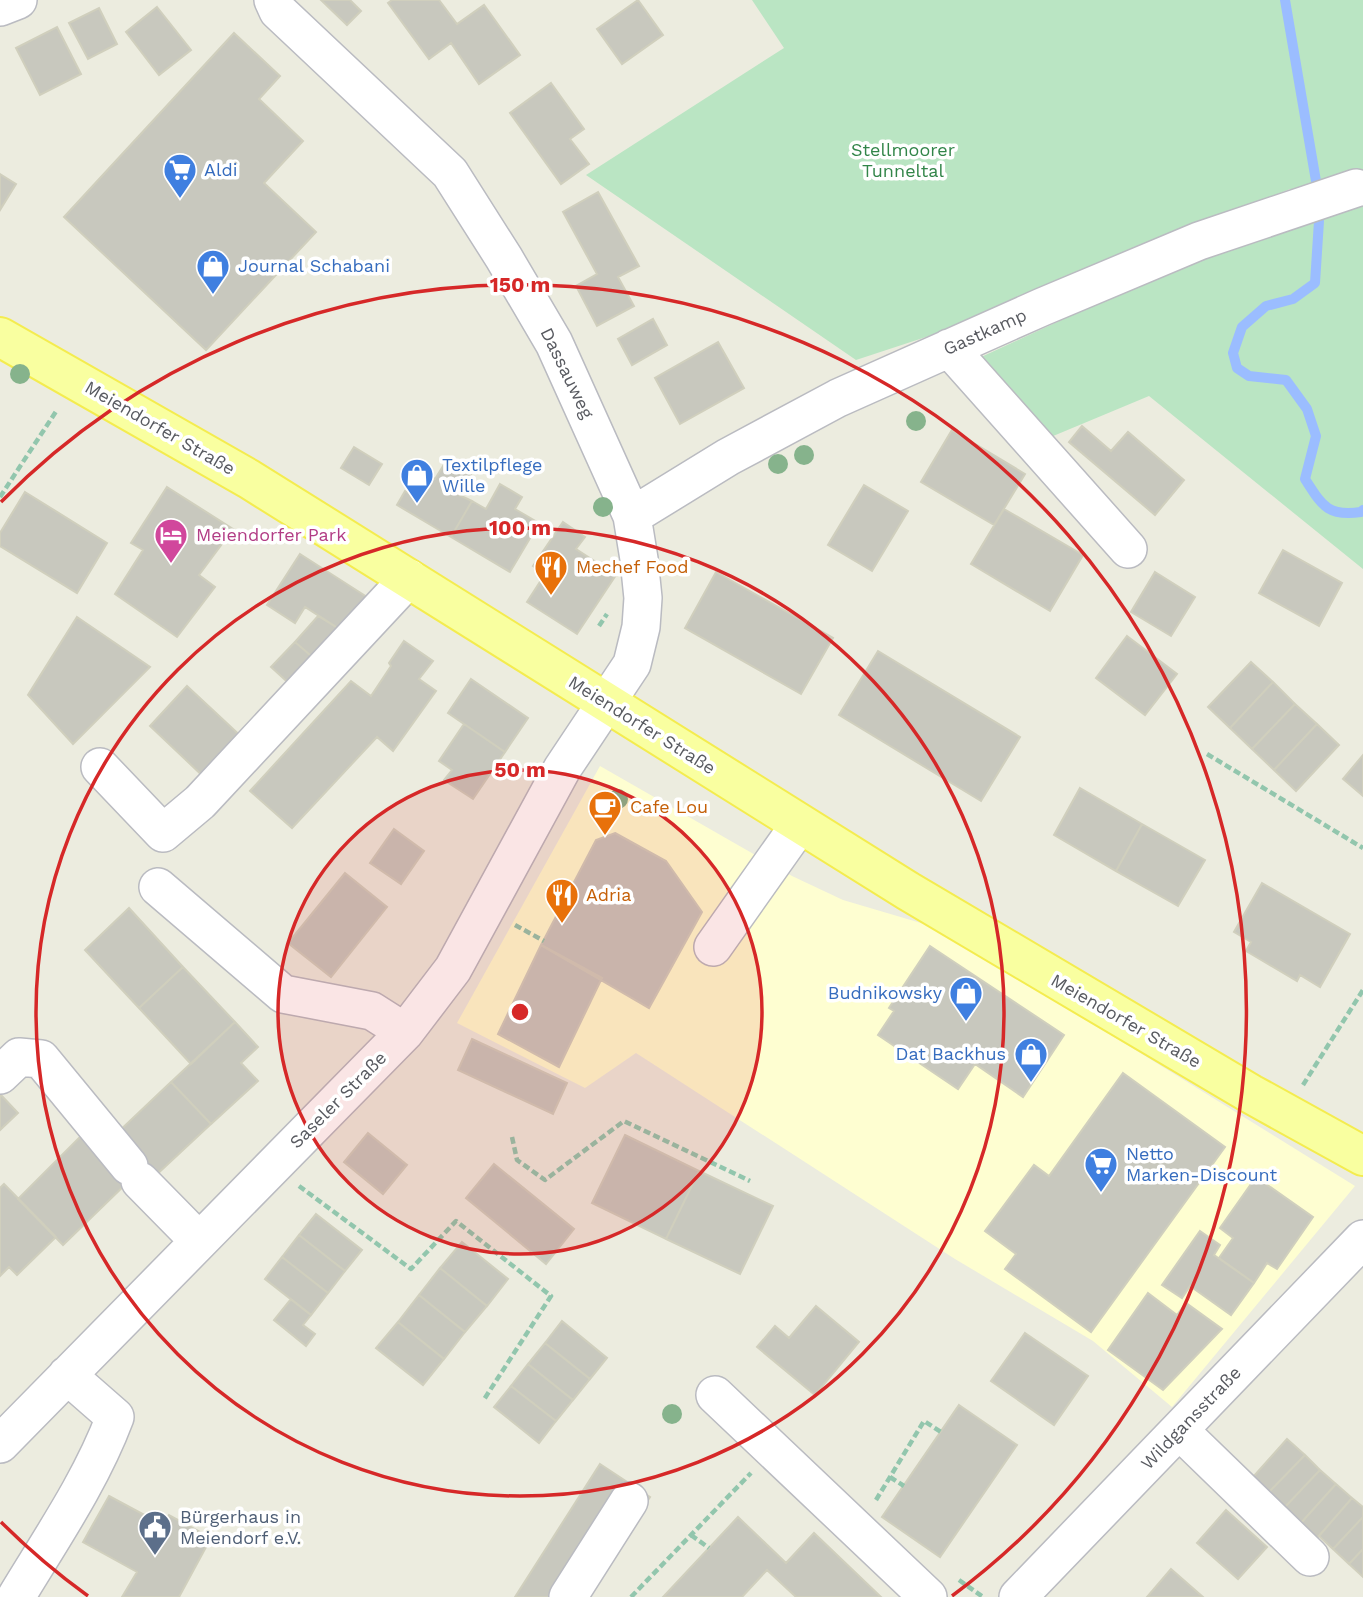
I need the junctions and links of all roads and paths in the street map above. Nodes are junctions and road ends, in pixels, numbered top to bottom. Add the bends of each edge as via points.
1 (18, 0) edge
2 (273, 0) edge
3 (0, 7) edge
4 (1356, 188) dead end
5 (4, 348) edge
6 (949, 348) junction
7 (77, 380) junction
8 (0, 498) edge
9 (632, 516) junction
10 (1128, 549) dead end
11 (409, 578) junction
12 (606, 703) junction
13 (1206, 754) dead end
14 (100, 767) dead end
15 (800, 824) junction
16 (1363, 848) edge
17 (158, 887) dead end
18 (527, 932) dead end
19 (544, 941) dead end
20 (713, 947) dead end
21 (1363, 990) edge
22 (405, 1032) junction
23 (0, 1075) edge
24 (1286, 1112) junction
25 (512, 1138) dead end
26 (1363, 1156) edge
27 (272, 1166) junction
28 (750, 1181) dead end
29 (1363, 1239) edge
30 (199, 1241) junction
31 (67, 1375) junction
32 (715, 1395) dead end
33 (483, 1401) dead end
34 (1179, 1430) junction
35 (941, 1432) dead end
36 (0, 1444) edge
37 (773, 1450) junction
38 (890, 1476) junction
39 (904, 1486) dead end
40 (629, 1502) dead end
41 (858, 1530) junction
42 (691, 1535) junction
43 (709, 1548) dead end
44 (1310, 1557) dead end
45 (16, 1597) edge
46 (568, 1597) edge
47 (631, 1597) edge
48 (928, 1597) edge
49 (1018, 1597) edge

1 - 3 street
2 - 9 street, Dassauweg via 278,11 450,173 554,343
4 - 6 street, Gastkamp via 1199,241
5 - 7 main road, Meiendorfer Straße
6 - 9 street, Gastkamp via 838,398
6 - 10 street
7 - 8 path
7 - 11 main road, Meiendorfer Straße
9 - 12 street, Dassauweg via 643,598 641,627 632,664
11 - 12 main road, Meiendorfer Straße
11 - 14 street via 200,803 163,833
12 - 15 main road, Meiendorfer Straße
12 - 22 street, Saseler Straße via 562,769 453,969
13 - 16 path
15 - 20 street
15 - 24 main road, Meiendorfer Straße
17 - 22 street via 283,995 372,1011
18 - 19 path
21 - 24 path
22 - 27 street, Saseler Straße
23 - 30 street via 19,1057 41,1059 134,1174
24 - 26 main road, Meiendorfer Straße
25 - 28 path via 517,1160 545,1180 624,1121
27 - 30 street, Saseler Straße
27 - 33 path via 411,1269 456,1221 551,1296
29 - 34 street, Wildgansstraße
30 - 31 street, Saseler Straße
31 - 36 street, Saseler Straße
31 - 45 street via 115,1417 70,1508
32 - 37 street
34 - 44 street
34 - 49 street, Wildgansstraße
35 - 38 path via 924,1421
37 - 41 street
37 - 42 path
38 - 39 path
38 - 41 path
40 - 46 street
41 - 48 street
42 - 43 path
42 - 47 path

